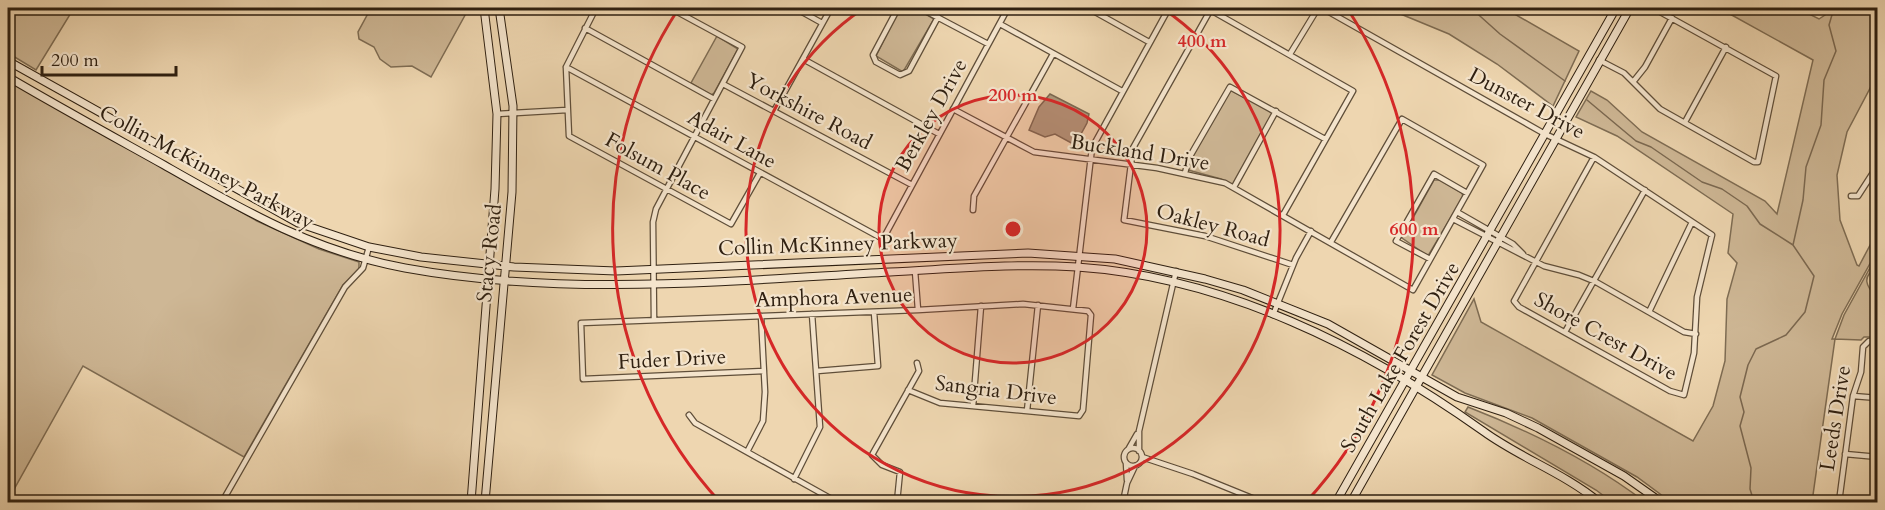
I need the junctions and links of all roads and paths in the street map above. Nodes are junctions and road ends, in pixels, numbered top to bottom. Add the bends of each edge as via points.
1 (484, 8) edge
2 (499, 8) edge
3 (596, 8) edge
4 (670, 8) edge
5 (795, 8) edge
6 (831, 8) edge
7 (898, 8) edge
8 (920, 8) edge
9 (1008, 8) edge
10 (1088, 8) edge
11 (1169, 8) edge
12 (1209, 8) edge
13 (1320, 8) edge
14 (1616, 8) edge
15 (1630, 8) edge
16 (1653, 8) edge
17 (938, 17) junction
18 (1672, 18) junction
19 (822, 23) junction
20 (1000, 24) junction
21 (585, 28) junction
22 (1149, 42) junction
23 (988, 44) junction
24 (1726, 47) junction
25 (1053, 54) junction
26 (1290, 54) junction
27 (1590, 54) junction
28 (803, 59) junction
29 (1599, 60) junction
30 (8, 61) edge
31 (566, 67) junction
32 (8, 77) edge
33 (1633, 82) junction
34 (723, 84) junction
35 (1122, 91) junction
36 (714, 99) junction
37 (953, 109) junction
38 (567, 110) junction
39 (774, 111) junction
40 (1276, 111) junction
41 (513, 113) junction
42 (497, 114) junction
43 (1685, 122) junction
44 (939, 134) junction
45 (1545, 134) junction
46 (693, 136) junction
47 (1006, 138) junction
48 (1325, 139) junction
49 (1555, 140) junction
50 (1594, 157) junction
51 (1090, 160) junction
52 (1130, 164) junction
53 (1878, 165) edge
54 (760, 172) junction
55 (1185, 173) junction
56 (912, 185) junction
57 (231, 187) junction
58 (1234, 187) junction
59 (665, 188) junction
60 (1645, 190) junction
61 (1467, 193) junction
62 (1851, 196) dead end
63 (224, 199) junction
64 (973, 210) dead end
65 (1457, 212) junction
66 (1283, 215) junction
67 (1453, 219) junction
68 (1692, 222) junction
69 (1311, 231) junction
70 (1491, 231) junction
71 (1501, 236) junction
72 (1487, 238) junction
73 (883, 239) joint
74 (1332, 242) junction
75 (1496, 243) junction
76 (369, 247) junction
77 (1079, 256) junction
78 (1525, 256) junction
79 (1430, 259) junction
80 (366, 260) junction
81 (1535, 261) junction
82 (492, 263) junction
83 (1293, 265) junction
84 (504, 266) junction
85 (1078, 267) junction
86 (654, 269) junction
87 (915, 271) junction
88 (1176, 271) junction
89 (490, 278) junction
90 (502, 280) junction
91 (1594, 281) junction
92 (654, 284) junction
93 (1173, 284) junction
94 (1277, 303) junction
95 (1038, 305) junction
96 (981, 306) junction
97 (1073, 309) junction
98 (918, 310) junction
99 (874, 312) junction
100 (1649, 312) junction
101 (812, 314) junction
102 (1273, 315) junction
103 (761, 316) junction
104 (654, 320) junction
105 (1565, 332) junction
106 (1696, 334) junction
107 (1878, 341) edge
108 (917, 363) dead end
109 (1412, 370) junction
110 (764, 371) junction
111 (817, 372) junction
112 (1422, 375) junction
113 (583, 379) joint
114 (1404, 383) junction
115 (1415, 387) junction
116 (908, 390) junction
117 (1852, 396) junction
118 (1878, 399) edge
119 (973, 406) junction
120 (1027, 411) junction
121 (1082, 414) joint
122 (689, 415) dead end
123 (477, 428) junction
124 (491, 429) junction
125 (1139, 431) junction
126 (1130, 448) junction
127 (1139, 450) junction
128 (747, 452) junction
129 (1845, 454) junction
130 (1142, 457) junction
131 (1878, 457) edge
132 (1126, 463) junction
133 (1136, 465) junction
134 (794, 479) junction
135 (1127, 483) junction
136 (222, 502) edge
137 (471, 502) edge
138 (485, 502) edge
139 (837, 502) edge
140 (897, 502) edge
141 (1123, 502) edge
142 (1262, 502) edge
143 (1336, 502) edge
144 (1351, 502) edge
145 (1599, 502) edge
146 (1661, 502) edge
147 (1839, 502) edge

1 - 42 street, Stacy Road
2 - 41 street, Stacy Road
3 - 21 street
4 - 34 street via 742,47
5 - 19 street
6 - 19 street
7 - 17 street via 873,55 876,62 899,74 909,71
8 - 17 street
9 - 20 street, Berkley Drive
10 - 22 street
11 - 22 street
12 - 26 street
12 - 52 street via 1133,148
13 - 26 street
13 - 45 street, Dunster Drive
14 - 27 street, South Lake Forest Drive
15 - 29 street, South Lake Forest Drive
16 - 18 street
17 - 23 street
18 - 24 street
18 - 33 street
19 - 28 street
20 - 23 street, Berkley Drive
20 - 25 street
21 - 31 street
21 - 36 street
22 - 35 street
23 - 37 street, Berkley Drive
24 - 43 street
24 - 43 street via 1776,76 1758,162
25 - 35 street
25 - 47 street
26 - 48 street via 1353,91
27 - 29 street
27 - 45 street, South Lake Forest Drive
28 - 39 street
28 - 44 street
29 - 33 street
29 - 49 street, South Lake Forest Drive
30 - 57 street, Collin McKinney Parkway
31 - 38 street
31 - 46 street, Adair Lane
32 - 63 street, Collin McKinney Parkway
33 - 43 street via 1652,104
34 - 36 street
34 - 39 street, Yorkshire Road
35 - 51 street via 1097,135
36 - 46 street
37 - 44 street, Berkley Drive
37 - 47 street, Buckland Drive
38 - 41 street
38 - 59 street, Folsum Place via 569,136
39 - 56 street, Yorkshire Road
40 - 48 street
40 - 55 street via 1230,87
40 - 58 street
41 - 42 street
41 - 84 street, Stacy Road via 512,192
42 - 82 street, Stacy Road
44 - 56 street, Berkley Drive
45 - 49 street, Dunster Drive
45 - 70 street, South Lake Forest Drive
46 - 54 street, Adair Lane
46 - 59 street
47 - 51 street, Buckland Drive via 1034,152
47 - 64 street via 974,196
48 - 66 street
49 - 50 street, Dunster Drive
49 - 71 street, South Lake Forest Drive
50 - 60 street, Dunster Drive
50 - 81 street
51 - 52 street, Buckland Drive
51 - 77 street
52 - 55 street, Buckland Drive
52 - 83 street, Oakley Road via 1124,220 1214,238
53 - 62 street via 1858,196
54 - 59 street, Folsum Place via 731,224
54 - 73 street, Adair Lane
55 - 58 street, Buckland Drive
56 - 73 street, Berkley Drive
57 - 63 street
57 - 76 street, Collin McKinney Parkway via 298,223
58 - 66 street, Buckland Drive
59 - 86 street via 653,222
60 - 68 street, Dunster Drive
60 - 91 street
61 - 65 street
61 - 74 street via 1483,165 1401,119
61 - 79 street via 1434,174 1396,241
63 - 80 street, Collin McKinney Parkway via 298,238
65 - 67 street
65 - 70 street
66 - 69 street, Buckland Drive
67 - 72 street
67 - 79 street
68 - 100 street
68 - 106 street, Dunster Drive via 1712,236 1697,297
69 - 74 street, Buckland Drive
69 - 83 street
70 - 71 street
70 - 72 street, South Lake Forest Drive
71 - 75 street, South Lake Forest Drive
71 - 78 street
72 - 75 street
72 - 109 street, South Lake Forest Drive
74 - 79 street, Buckland Drive via 1413,290
75 - 78 street
75 - 112 street, South Lake Forest Drive
76 - 80 street
76 - 82 street, Collin McKinney Parkway via 421,257
77 - 85 street
77 - 86 street, Collin McKinney Parkway via 988,254
77 - 88 street, Collin McKinney Parkway
78 - 81 street
80 - 89 street, Collin McKinney Parkway
80 - 136 street via 345,287
81 - 91 street
81 - 105 street, Shore Crest Drive via 1514,301
82 - 84 street, Collin McKinney Parkway
82 - 89 street, Stacy Road
83 - 94 street
84 - 86 street, Collin McKinney Parkway via 591,271
84 - 90 street, Stacy Road
85 - 87 street, Collin McKinney Parkway
85 - 93 street, Collin McKinney Parkway
85 - 97 street
86 - 92 street
87 - 92 street, Collin McKinney Parkway
87 - 98 street
88 - 93 street
88 - 94 street, Collin McKinney Parkway
89 - 90 street, Collin McKinney Parkway
89 - 123 street, Stacy Road
90 - 92 street, Collin McKinney Parkway
90 - 124 street, Stacy Road
91 - 100 street
91 - 105 street
92 - 104 street
93 - 102 street, Collin McKinney Parkway
93 - 125 street
94 - 102 street
94 - 109 street, Collin McKinney Parkway via 1328,324
95 - 96 street, Amphora Avenue
95 - 97 street, Amphora Avenue
95 - 120 street
96 - 98 street, Amphora Avenue
96 - 119 street
97 - 121 street, Amphora Avenue via 1088,311 1092,320
98 - 99 street, Amphora Avenue
99 - 101 street, Amphora Avenue
99 - 111 street via 878,366
100 - 106 street via 1684,332
101 - 103 street, Amphora Avenue
101 - 111 street
102 - 114 street, Collin McKinney Parkway via 1343,346
103 - 104 street, Amphora Avenue
103 - 110 street
104 - 113 street, Amphora Avenue via 581,323
105 - 106 street, Shore Crest Drive via 1678,396 1684,395
107 - 117 street, Leeds Drive via 1869,340 1863,348 1861,372
108 - 116 street via 919,371
109 - 112 street, Collin McKinney Parkway
109 - 114 street, South Lake Forest Drive
110 - 113 street, Fuder Drive
110 - 128 street via 763,421
111 - 134 street via 820,427
112 - 115 street, South Lake Forest Drive
112 - 146 street, Collin McKinney Parkway via 1457,397 1539,428 1624,476
114 - 115 street, Collin McKinney Parkway
114 - 143 street, South Lake Forest Drive
115 - 144 street, South Lake Forest Drive
115 - 145 street, Collin McKinney Parkway
116 - 119 street, Sangria Drive via 940,403
116 - 140 street via 872,455 882,465 900,472
117 - 118 street
117 - 129 street, Leeds Drive
119 - 120 street, Sangria Drive
120 - 121 street, Sangria Drive
122 - 128 street via 695,423
123 - 124 street
123 - 137 street, Stacy Road
124 - 138 street, Stacy Road
125 - 126 street
125 - 127 street
126 - 127 street
126 - 132 street via 1124,454
127 - 130 street
128 - 134 street
129 - 131 street
129 - 147 street, Leeds Drive
130 - 133 street
130 - 142 street
132 - 133 street
132 - 135 street
133 - 135 street
134 - 139 street
135 - 141 street

